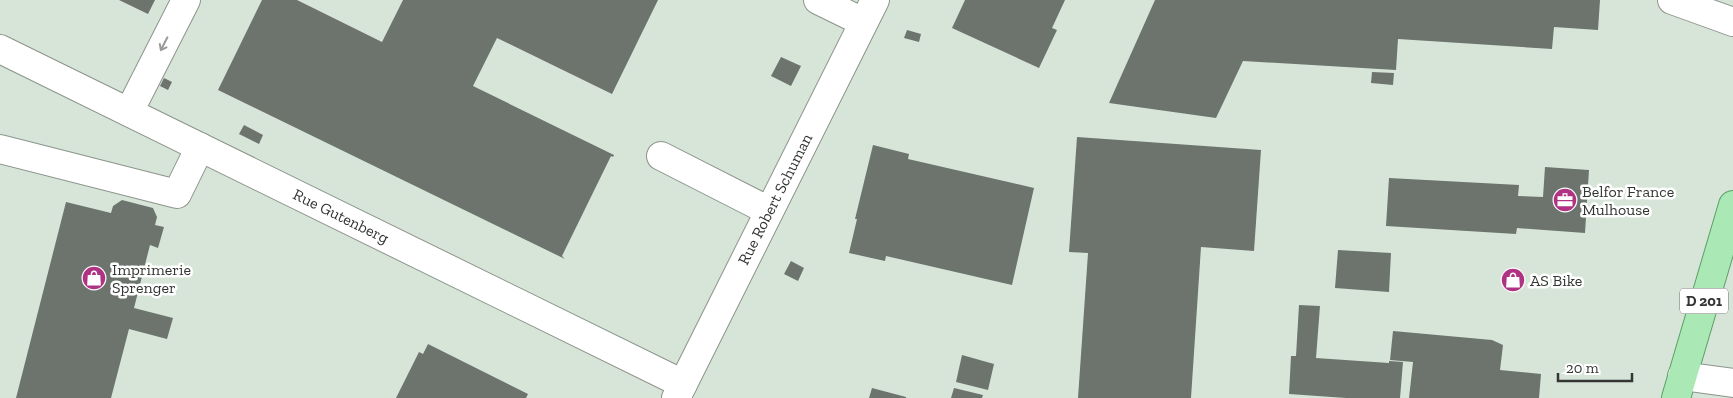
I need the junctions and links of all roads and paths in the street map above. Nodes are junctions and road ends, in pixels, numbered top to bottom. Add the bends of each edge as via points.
1 (186, 0) edge
2 (818, 0) edge
3 (1672, 0) edge
4 (869, 11) edge
5 (1733, 22) edge
6 (0, 49) edge
7 (129, 112) junction
8 (200, 147) junction
9 (0, 149) edge
10 (661, 156) dead end
11 (1733, 205) edge
12 (769, 211) junction
13 (1728, 239) edge
14 (1733, 383) edge
15 (1679, 387) edge
16 (679, 391) edge

1 -> 7 street
2 - 4 street
3 - 5 street
4 - 12 street, Rue Robert Schuman
6 - 7 street, Rue Gutenberg
7 - 8 street, Rue Gutenberg
8 - 9 street via 176,194
8 - 16 street, Rue Gutenberg
10 - 12 street
11 - 13 main road, D 201
12 - 16 street, Rue Robert Schuman
13 - 15 main road, D 201
14 - 15 street

